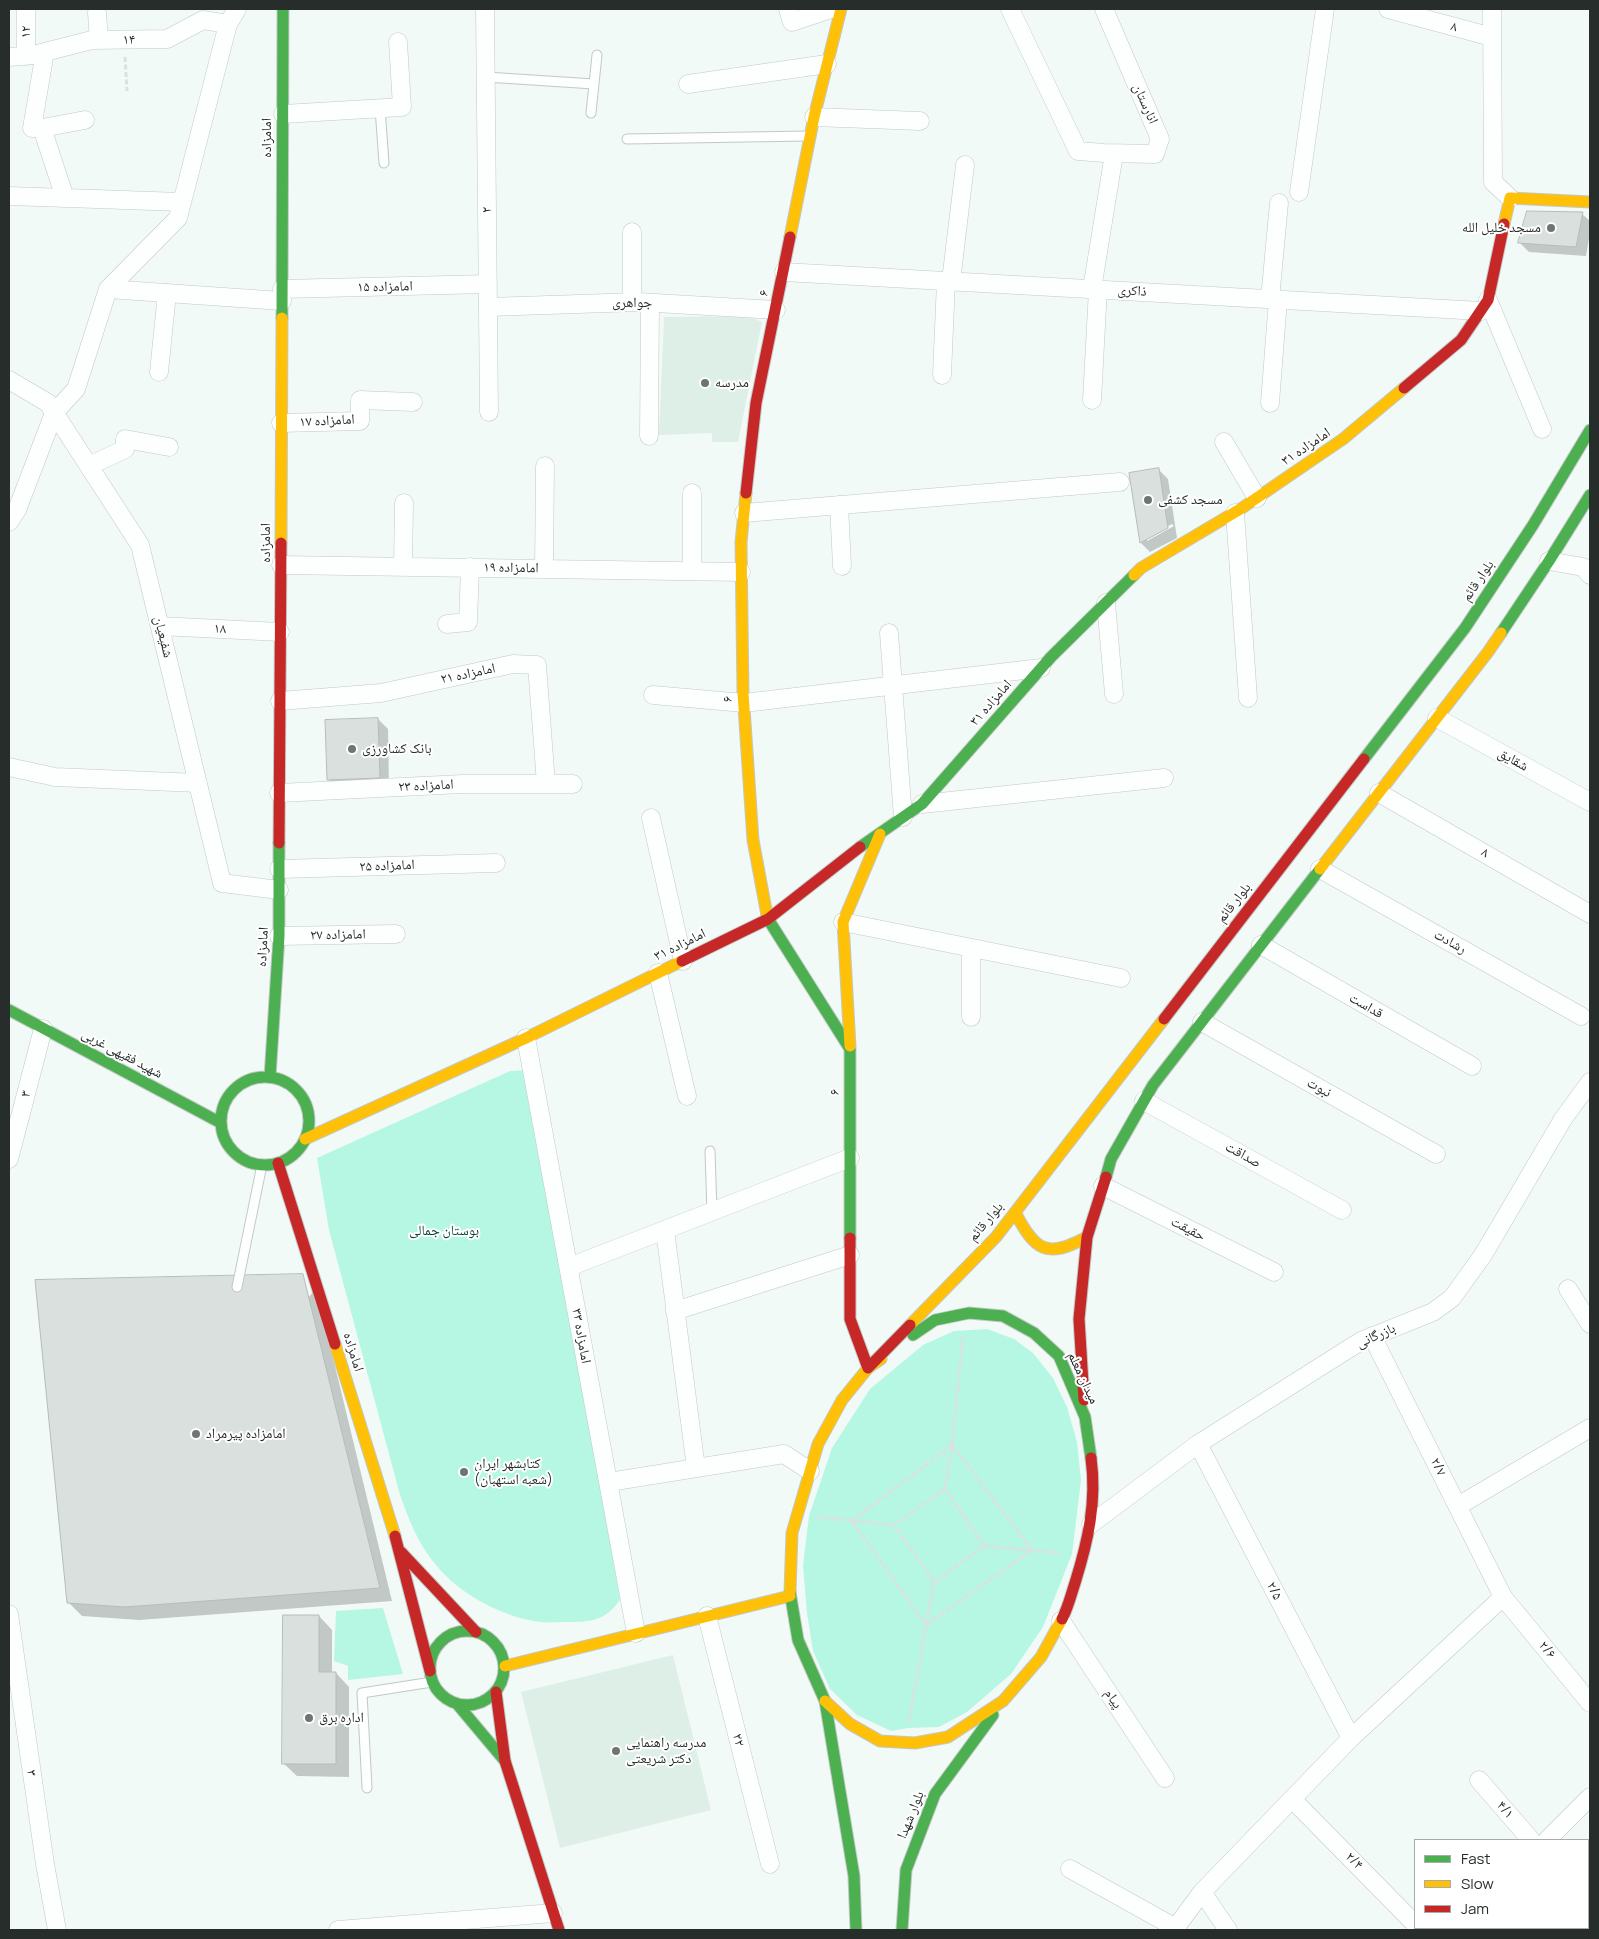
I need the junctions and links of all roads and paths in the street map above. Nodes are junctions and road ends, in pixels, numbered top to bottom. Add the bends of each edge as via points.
1 (26, 9) edge
2 (237, 9) edge
3 (283, 9) edge
4 (485, 9) edge
5 (788, 9) edge
6 (831, 9) edge
7 (841, 9) edge
8 (1010, 9) edge
9 (1104, 9) edge
10 (1325, 9) edge
11 (1388, 9) edge
12 (1492, 9) edge
13 (97, 13) dead end
14 (228, 24) junction
15 (1492, 37) junction
16 (98, 40) junction
17 (124, 40) junction
18 (398, 42) dead end
19 (45, 52) junction
20 (597, 55) dead end
21 (17, 56) edge
22 (827, 64) junction
23 (486, 76) junction
24 (594, 84) junction
25 (688, 84) dead end
26 (127, 91) dead end
27 (380, 108) junction
28 (591, 113) dead end
29 (283, 114) junction
30 (814, 117) junction
31 (85, 120) dead end
32 (920, 121) dead end
33 (42, 128) junction
34 (810, 136) junction
35 (627, 139) dead end
36 (1109, 154) junction
37 (384, 163) dead end
38 (965, 165) dead end
39 (1299, 192) dead end
40 (9, 196) edge
41 (64, 198) junction
42 (1510, 198) junction
43 (182, 202) junction
44 (1590, 202) edge
45 (1278, 203) dead end
46 (632, 232) dead end
47 (784, 272) junction
48 (949, 281) junction
49 (488, 284) junction
50 (108, 289) junction
51 (1095, 289) junction
52 (168, 293) junction
53 (282, 295) junction
54 (1274, 299) junction
55 (632, 302) junction
56 (650, 303) junction
57 (1484, 305) junction
58 (488, 307) junction
59 (776, 310) junction
60 (159, 372) dead end
61 (942, 375) dead end
62 (9, 380) edge
63 (1092, 400) dead end
64 (412, 402) dead end
65 (1270, 403) dead end
66 (489, 412) dead end
67 (54, 413) junction
68 (281, 423) junction
69 (1542, 429) dead end
70 (1590, 430) edge
71 (650, 436) dead end
72 (1224, 442) dead end
73 (169, 447) dead end
74 (89, 466) junction
75 (545, 466) dead end
76 (1120, 482) dead end
77 (692, 493) dead end
78 (1590, 495) edge
79 (1257, 498) junction
80 (404, 503) dead end
81 (839, 505) junction
82 (744, 512) junction
83 (1235, 512) junction
84 (9, 522) edge
85 (1549, 561) junction
86 (281, 565) junction
87 (402, 566) junction
88 (842, 566) dead end
89 (470, 568) junction
90 (544, 568) junction
91 (692, 571) junction
92 (741, 572) junction
93 (1590, 575) edge
94 (1106, 603) junction
95 (447, 624) dead end
96 (160, 626) junction
97 (280, 632) junction
98 (889, 633) dead end
99 (1041, 668) junction
100 (892, 686) junction
101 (1114, 694) dead end
102 (653, 695) dead end
103 (1248, 698) dead end
104 (280, 701) junction
105 (744, 703) junction
106 (1437, 718) junction
107 (9, 766) edge
108 (1164, 778) dead end
109 (198, 783) junction
110 (546, 784) junction
111 (573, 784) dead end
112 (280, 793) junction
113 (1379, 793) junction
114 (1590, 802) edge
115 (922, 804) junction
116 (903, 817) junction
117 (651, 818) dead end
118 (880, 832) junction
119 (496, 863) dead end
120 (1320, 868) junction
121 (279, 869) junction
122 (279, 890) junction
123 (1590, 914) edge
124 (768, 919) junction
125 (843, 922) junction
126 (396, 934) dead end
127 (279, 936) junction
128 (1261, 945) junction
129 (971, 948) junction
130 (683, 961) junction
131 (658, 973) junction
132 (1121, 978) dead end
133 (9, 1010) edge
134 (1581, 1016) dead end
135 (971, 1017) dead end
136 (1202, 1022) junction
137 (43, 1029) junction
138 (526, 1038) junction
139 (850, 1049) junction
140 (1472, 1066) dead end
141 (270, 1077) junction
142 (1590, 1082) edge
143 (687, 1096) dead end
144 (1144, 1101) junction
145 (221, 1124) junction
146 (305, 1139) junction
147 (710, 1151) dead end
148 (1436, 1154) dead end
149 (850, 1158) junction
150 (9, 1159) edge
151 (278, 1163) junction
152 (262, 1165) junction
153 (1102, 1186) junction
154 (1342, 1210) dead end
155 (712, 1212) junction
156 (1015, 1212) junction
157 (665, 1230) junction
158 (1087, 1236) junction
159 (850, 1255) junction
160 (569, 1267) junction
161 (1274, 1272) dead end
162 (237, 1287) dead end
163 (1568, 1289) dead end
164 (675, 1311) junction
165 (962, 1314) junction
166 (1590, 1324) edge
167 (1372, 1336) junction
168 (868, 1368) junction
169 (1085, 1417) junction
170 (1590, 1428) edge
171 (1198, 1444) junction
172 (952, 1445) junction
173 (696, 1468) junction
174 (810, 1471) junction
175 (608, 1482) junction
176 (945, 1489) junction
177 (1458, 1506) junction
178 (798, 1513) junction
179 (852, 1521) junction
180 (1091, 1524) junction
181 (894, 1525) junction
182 (984, 1546) junction
183 (399, 1550) junction
184 (1032, 1550) junction
185 (1083, 1554) junction
186 (934, 1582) junction
187 (790, 1596) junction
188 (1503, 1597) junction
189 (9, 1614) edge
190 (706, 1616) junction
191 (1061, 1621) junction
192 (926, 1625) junction
193 (476, 1632) junction
194 (636, 1633) junction
195 (505, 1666) junction
196 (431, 1676) junction
197 (496, 1692) junction
198 (825, 1701) junction
199 (1003, 1701) junction
200 (1590, 1703) edge
201 (458, 1705) junction
202 (1351, 1738) junction
203 (906, 1743) junction
204 (505, 1761) junction
205 (1165, 1778) dead end
206 (1479, 1780) dead end
207 (367, 1788) dead end
208 (1590, 1797) edge
209 (1292, 1799) junction
210 (1530, 1839) edge
211 (1548, 1839) edge
212 (770, 1864) dead end
213 (1070, 1869) dead end
214 (1202, 1892) junction
215 (553, 1913) junction
216 (1414, 1923) edge
217 (1175, 1929) edge
218 (57, 1930) edge
219 (338, 1930) edge
220 (559, 1930) edge
221 (856, 1930) edge
222 (902, 1930) edge
223 (1228, 1930) edge

1 - 21 street, ۱۲
2 - 14 street
3 - 29 main road, امامزاده
4 - 23 street, ۲
5 - 6 street via 792,22
7 - 22 main road, ۶
8 - 36 street via 1078,151
9 - 36 street, انارستان via 1160,139 1155,154
10 - 39 street
11 - 15 street, ۸
12 - 15 street
13 - 16 street
14 - 17 street, ۱۴ via 202,20 167,39
14 - 43 street
15 - 42 street via 1494,182
16 - 17 street, ۱۴
16 - 19 street, ۱۴
17 - 26 path
18 - 27 street via 402,106
19 - 21 street, ۱۴
19 - 33 street via 32,128
20 - 24 lane
22 - 25 street
22 - 30 main road, ۶
23 - 24 lane
23 - 49 street, ۲
24 - 28 lane
27 - 29 street
27 - 37 lane
29 - 53 main road, امامزاده
30 - 32 street
30 - 34 main road, ۶
31 - 33 street
33 - 41 street
34 - 35 lane
34 - 47 main road, ۶
36 - 51 street
38 - 48 street
40 - 41 street
41 - 43 street
42 - 44 main road
42 - 57 main road, امامزاده ۳۱
43 - 50 street via 178,218
45 - 54 street
46 - 55 street
47 - 48 street, ذاکری
47 - 59 main road, ۶
48 - 51 street, ذاکری
48 - 61 street
49 - 53 street, امامزاده ۱۵
49 - 58 street, ۲
50 - 52 street, امامزاده ۱۵
50 - 67 street via 76,389
51 - 54 street, ذاکری
51 - 63 street
52 - 53 street, امامزاده ۱۵
52 - 60 street
53 - 68 main road, امامزاده
54 - 57 street, ذاکری
54 - 65 street
55 - 56 street, جواهری
55 - 58 street, جواهری
56 - 59 street, جواهری
56 - 71 street
57 - 69 street
57 - 79 main road, امامزاده ۳۱ via 1462,340 1343,439
58 - 66 street, ۲
59 - 82 main road, ۶ via 756,403
62 - 67 street, شفیعیان via 48,402
64 - 68 street, امامزاده ۱۷ via 360,400 360,421
67 - 74 street, شفیعیان
67 - 84 street via 17,510
68 - 86 main road, امامزاده
70 - 156 main road, بلوار قائم via 1533,525 1465,628
72 - 79 street
73 - 74 street via 125,439 125,449
74 - 96 street, شفیعیان via 140,545
75 - 90 street
76 - 81 street
77 - 91 street
78 - 85 main road
79 - 83 main road, امامزاده ۳۱
80 - 87 street
81 - 82 street
81 - 88 street
82 - 92 main road, ۶
83 - 94 main road, امامزاده ۳۱ via 1142,568
83 - 103 street
85 - 93 street via 1583,567
85 - 106 main road via 1488,652
86 - 87 street, امامزاده ۱۹
86 - 97 main road, امامزاده
87 - 89 street, امامزاده ۱۹
89 - 90 street, امامزاده ۱۹
89 - 95 street via 468,622
90 - 91 street, امامزاده ۱۹
91 - 92 street, امامزاده ۱۹
92 - 105 main road, ۶
94 - 99 main road, امامزاده ۳۱
94 - 101 street
96 - 97 street, ۱۸
96 - 109 street, شفیعیان
97 - 104 main road, امامزاده
98 - 100 street
99 - 100 street
99 - 115 main road, امامزاده ۳۱
100 - 105 street
100 - 116 street
102 - 105 street
104 - 110 street, امامزاده ۲۱ via 381,693 513,664 536,665
104 - 112 main road, امامزاده
105 - 124 main road, ۶ via 753,840
106 - 113 main road
106 - 114 street, شقایق
107 - 109 street via 55,777
108 - 115 street
109 - 122 street, شفیعیان via 222,883
110 - 111 street, امامزاده ۲۳
110 - 112 street, امامزاده ۲۳ via 462,784
112 - 121 main road, امامزاده
113 - 120 main road
113 - 123 street, ۸
115 - 116 main road, امامزاده ۳۱
116 - 118 main road, امامزاده ۳۱
117 - 130 street
118 - 124 main road, امامزاده ۳۱
118 - 125 main road
119 - 121 street, امامزاده ۲۵
120 - 128 main road
120 - 134 street, رشادت
121 - 122 main road, امامزاده
122 - 127 main road, امامزاده
124 - 130 main road, امامزاده ۳۱
124 - 139 main road, ۶
125 - 129 street
125 - 139 main road
126 - 127 street, امامزاده ۲۷
127 - 141 main road, امامزاده
128 - 136 main road
128 - 140 street, قداست
129 - 132 street
129 - 135 street
130 - 131 main road, امامزاده ۳۱
131 - 138 main road, امامزاده ۳۱
131 - 143 street
133 - 137 main road, شهید فقیهی غربی
136 - 144 main road
136 - 148 street, نبوت
137 - 145 main road, شهید فقیهی غربی
137 - 150 street, ۳
138 - 146 main road, امامزاده ۳۱
138 - 160 street, امامزاده ۳۳
139 - 149 main road, ۶
141 - 145 main road via 245,1081 235,1089 222,1111
141 - 146 main road via 295,1088 303,1099 309,1118
142 - 167 street, بازرگانی via 1563,1119 1483,1255 1452,1298 1432,1312
144 - 153 main road via 1111,1159
144 - 154 street, صداقت
145 - 152 main road via 230,1147 239,1156
146 - 151 main road via 294,1154
147 - 155 lane
149 - 155 street
149 - 159 main road, ۶
151 - 152 main road
151 - 183 main road, امامزاده
152 - 162 lane
153 - 158 main road
153 - 161 street, حقیقت
155 - 157 street
156 - 158 main road via 1028,1237 1053,1251 1070,1247
156 - 168 main road, بلوار قائم via 996,1237
157 - 160 street
157 - 164 street
158 - 169 main road via 1079,1319
159 - 164 street
159 - 168 main road, ۶ via 850,1319
160 - 175 street, امامزاده ۳۳
163 - 166 street
164 - 173 street
165 - 168 main road, میدان معلم via 935,1320
165 - 169 main road, میدان معلم via 1003,1316 1034,1334 1058,1356
165 - 172 path
167 - 171 street, بازرگانی
167 - 177 street, ۲/۷
168 - 174 main road, میدان معلم via 842,1400 818,1444
169 - 180 main road, میدان معلم via 1093,1474
170 - 177 street
171 - 180 street, بازرگانی
171 - 202 street, ۲/۵
172 - 176 path
172 - 179 path
172 - 184 path
173 - 174 street via 784,1454
173 - 175 street
174 - 178 main road, میدان معلم
175 - 194 street, امامزاده ۳۳
176 - 181 path
176 - 182 path
177 - 188 street, ۲/۷
178 - 179 path
178 - 187 main road, میدان معلم via 792,1533
179 - 181 path
179 - 192 path
180 - 185 main road, میدان معلم
181 - 186 path
182 - 184 path
182 - 186 path
183 - 193 main road
183 - 196 main road, امامزاده
184 - 185 path
184 - 192 path
185 - 191 main road, میدان معلم
186 - 192 path
187 - 190 main road
187 - 198 main road, میدان معلم via 798,1640
188 - 200 street, ۲/۶
188 - 202 street
189 - 218 street, ۳
190 - 194 main road
190 - 212 street, ۲۲
191 - 199 main road, میدان معلم via 1041,1657
191 - 205 street, پیام
192 - 203 path
193 - 195 main road via 496,1644
193 - 196 main road via 465,1630 443,1639 431,1659
194 - 195 main road
195 - 197 main road via 504,1678
196 - 201 main road via 443,1696
196 - 207 lane via 362,1693
197 - 201 main road via 482,1703
197 - 204 main road
198 - 203 main road, میدان معلم via 850,1724 880,1741
198 - 221 main road via 854,1876
199 - 203 main road, میدان معلم via 948,1738
199 - 222 main road, بلوار شهدا via 935,1794 906,1870
201 - 204 main road
202 - 209 street
204 - 215 main road
206 - 210 street, ۴/۱
208 - 211 street
209 - 214 street
209 - 216 street, ۲/۴
213 - 217 street
214 - 217 street
214 - 223 street
215 - 219 street
215 - 220 main road

